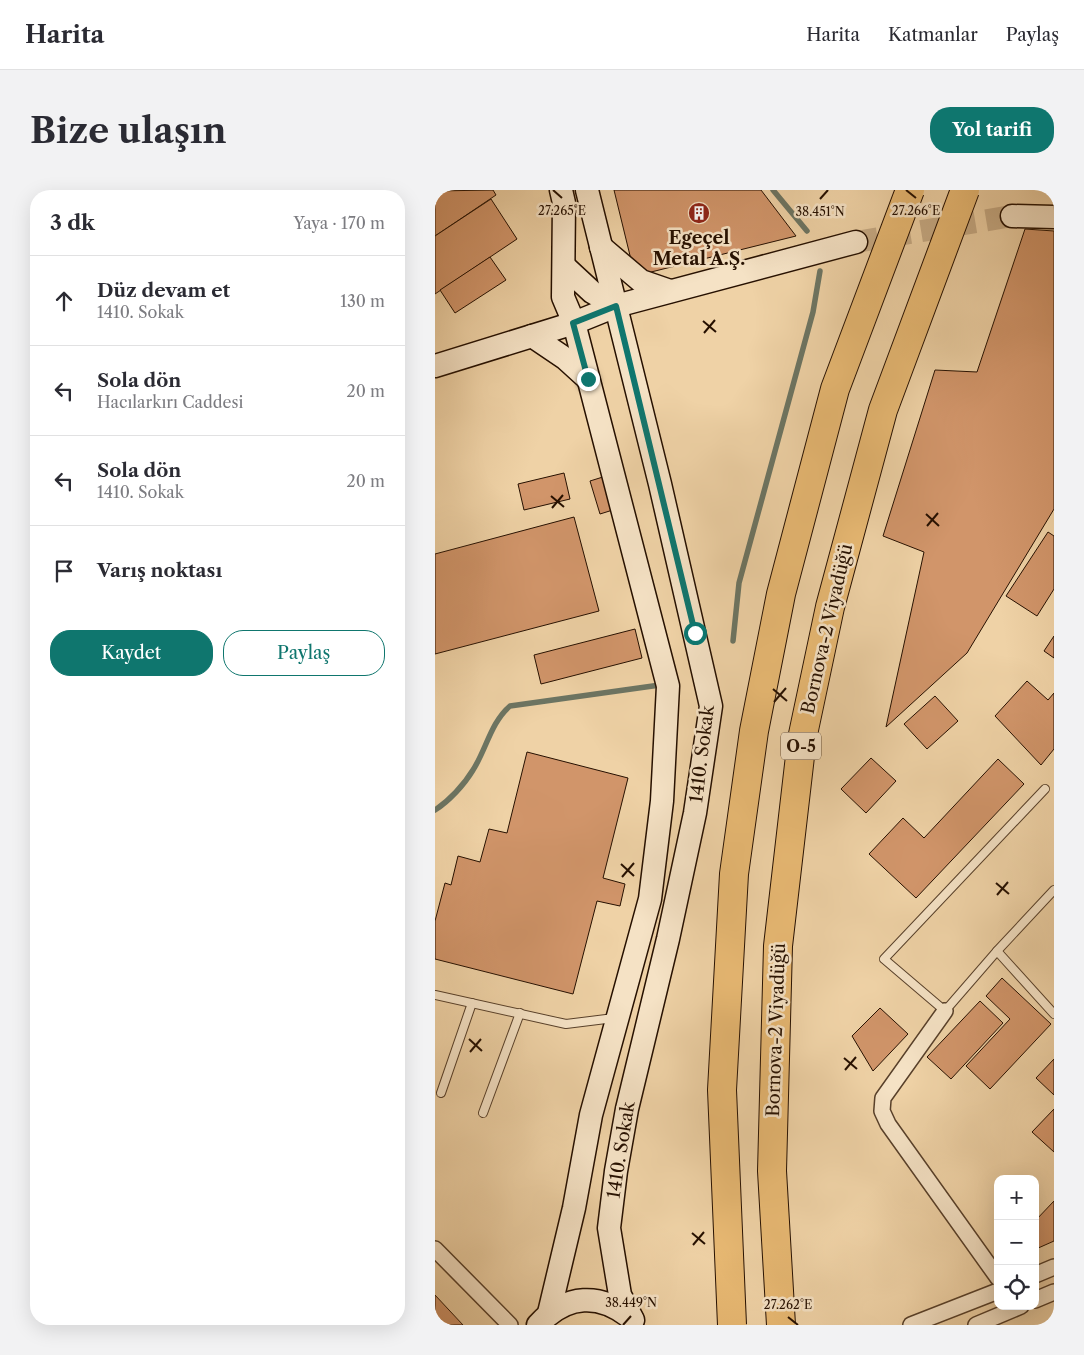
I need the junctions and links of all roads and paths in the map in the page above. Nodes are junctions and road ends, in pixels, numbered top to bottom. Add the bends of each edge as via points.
1 (561, 190) edge
2 (587, 190) edge
3 (910, 190) edge
4 (965, 190) edge
5 (1012, 216) tunnel mouth
6 (1054, 217) edge
7 (857, 242) tunnel mouth
8 (601, 247) junction
9 (564, 266) junction
10 (670, 291) junction
11 (616, 306) junction
12 (573, 323) junction
13 (532, 336) junction
14 (435, 366) edge
15 (588, 379) junction
16 (1045, 789) dead end
17 (1054, 890) edge
18 (997, 950) junction
19 (435, 995) edge
20 (472, 1003) junction
21 (945, 1012) junction
22 (520, 1013) junction
23 (1054, 1014) edge
24 (618, 1018) junction
25 (441, 1094) dead end
26 (483, 1113) dead end
27 (435, 1249) edge
28 (1054, 1267) edge
29 (994, 1272) edge
30 (1039, 1273) edge
31 (1054, 1292) edge
32 (994, 1293) edge
33 (1039, 1298) edge
34 (1012, 1310) edge
35 (544, 1319) edge
36 (635, 1322) edge
37 (510, 1325) edge
38 (732, 1325) edge
39 (781, 1325) edge
40 (911, 1325) edge
41 (976, 1325) edge

1 - 9 street, 1410. Sokak
2 - 8 street, 1410. Sokak
3 - 38 highway, bridge via 835,389 781,594 754,731 734,874 723,1090
4 - 39 highway, Bornova-2 Viyadüğü / O-5, bridge via 883,410 829,607 802,739 778,946 772,1171
5 - 6 street
7 - 10 street
8 - 10 street via 641,281
8 - 11 street, 1410. Sokak
9 - 11 street via 592,292
9 - 12 street, 1410. Sokak via 563,297
10 - 11 street
11 - 12 street
11 - 36 street, 1410. Sokak via 711,706 695,813 627,1109 609,1228 620,1295
12 - 13 street
12 - 15 street, 1410. Sokak
13 - 14 street
13 - 15 street
15 - 24 street, 1410. Sokak via 668,686 662,800 650,899
16 - 21 lane via 884,959
17 - 18 lane
18 - 21 lane
18 - 23 lane
19 - 20 lane
20 - 22 lane
20 - 25 lane
21 - 29 street via 891,1085 883,1098 882,1111
22 - 24 lane via 566,1024
22 - 26 lane
24 - 35 street, 1410. Sokak via 591,1115 574,1208
27 - 37 street
28 - 30 street
31 - 33 street
32 - 40 street
34 - 41 street
35 - 36 street via 565,1304 583,1300 602,1301 619,1308

